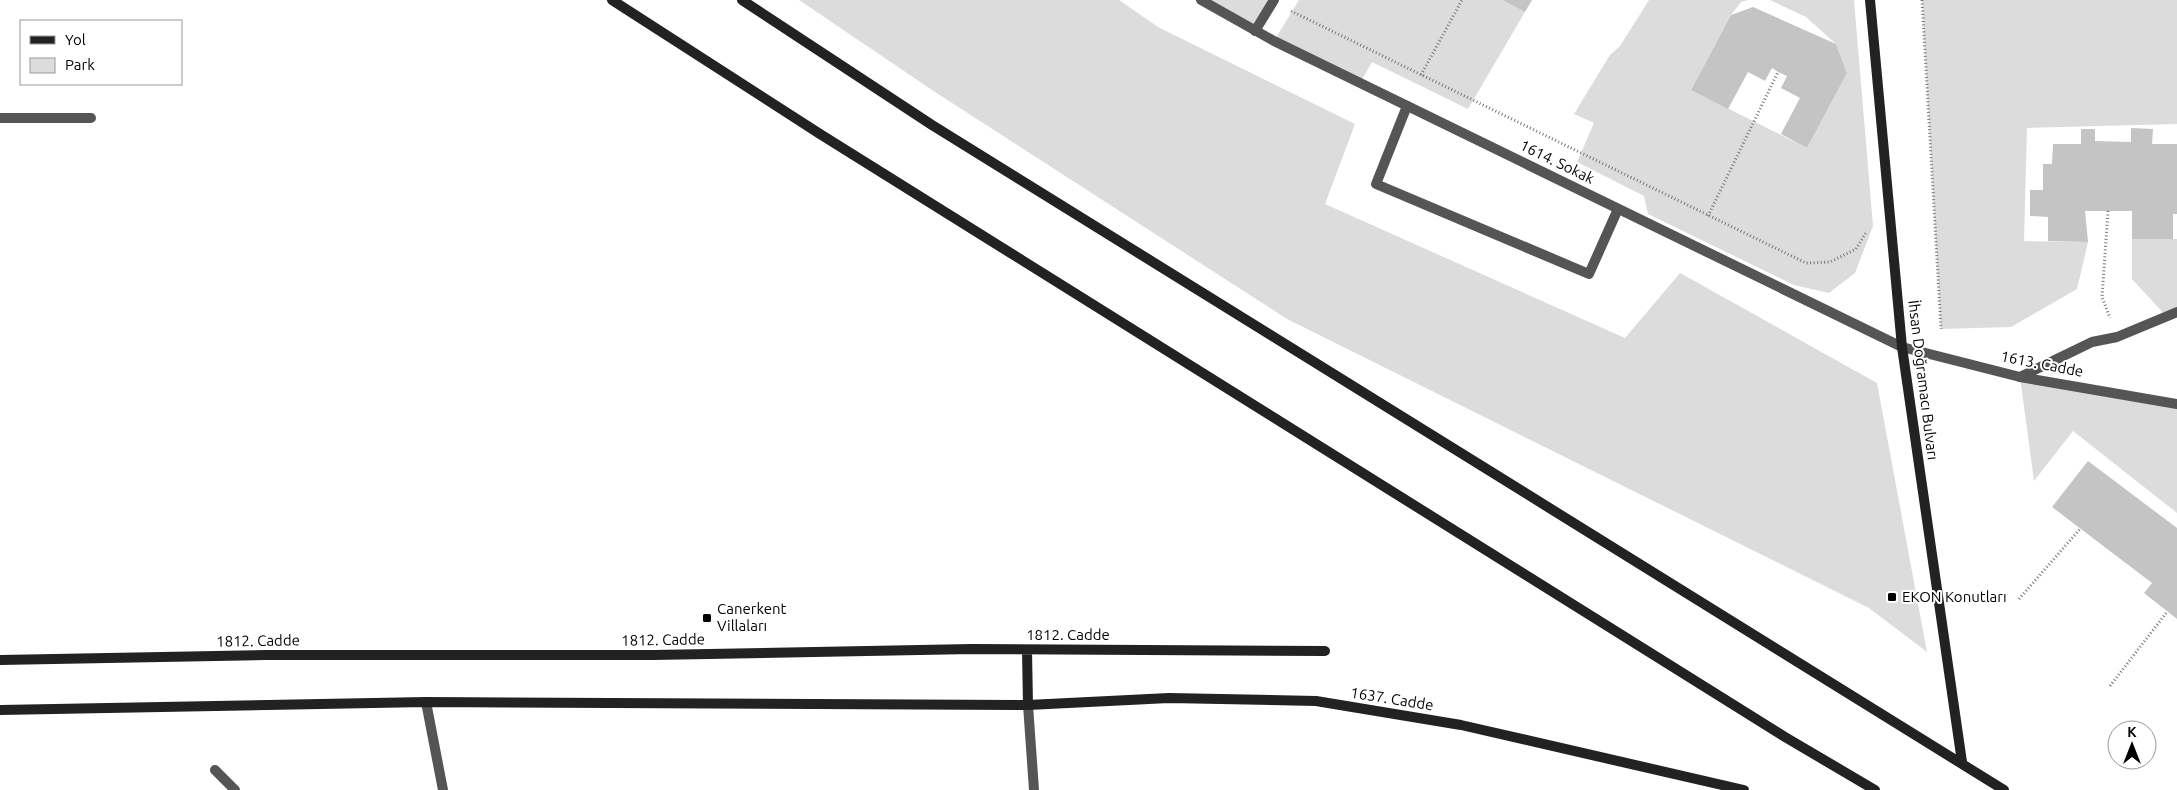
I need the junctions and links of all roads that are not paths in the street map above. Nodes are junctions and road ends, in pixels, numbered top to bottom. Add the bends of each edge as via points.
1 (612, 0) edge
2 (742, 0) edge
3 (1202, 0) edge
4 (1274, 0) edge
5 (1870, 0) edge
6 (1255, 31) junction
7 (1407, 106) dead end
8 (0, 118) edge
9 (91, 118) dead end
10 (1618, 209) junction
11 (2177, 312) edge
12 (1902, 348) junction
13 (2020, 377) junction
14 (2177, 404) edge
15 (1027, 650) junction
16 (1325, 651) dead end
17 (0, 660) edge
18 (426, 702) junction
19 (1028, 704) junction
20 (0, 710) edge
21 (1962, 762) junction
22 (215, 770) dead end
23 (235, 790) edge
24 (443, 790) edge
25 (1034, 790) edge
26 (1744, 790) edge
27 (1875, 790) edge
28 (2004, 790) edge

1 - 27 street via 820,134 1785,738
2 - 21 street via 940,130
3 - 6 street, 1614. Sokak
4 - 6 street
5 - 12 street, İhsan Doğramacı Bulvarı
6 - 10 street, 1614. Sokak
7 - 10 street via 1376,184 1589,274
8 - 9 street
10 - 12 street, 1614. Sokak
11 - 13 street via 2118,337 2092,342
12 - 13 street, 1613. Cadde
12 - 21 street, İhsan Doğramacı Bulvarı
13 - 14 street, 1613. Cadde
15 - 16 street, 1812. Cadde
15 - 17 street, 1812. Cadde
15 - 19 street
18 - 19 street
18 - 20 street
18 - 24 street
19 - 25 street
19 - 26 street, 1637. Cadde via 1168,698 1316,701 1461,725
21 - 28 street
22 - 23 street

